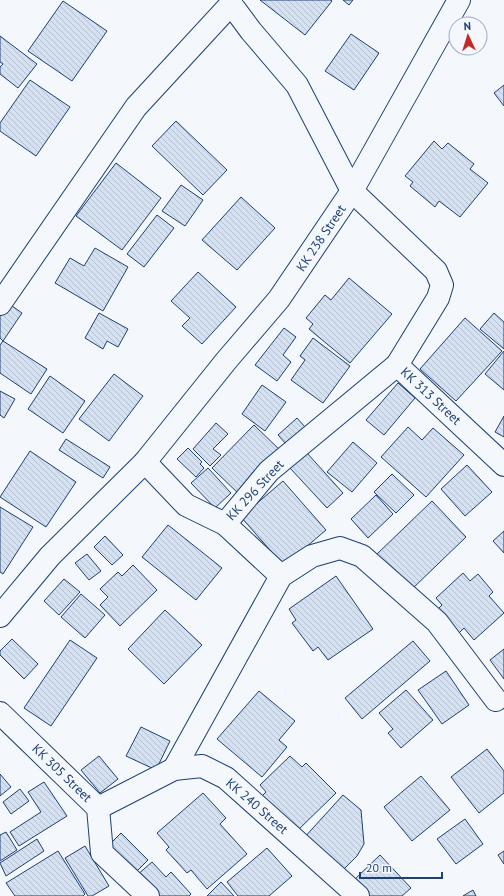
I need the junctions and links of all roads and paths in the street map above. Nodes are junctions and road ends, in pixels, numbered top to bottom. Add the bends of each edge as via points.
1 (459, 0) edge
2 (231, 2) edge
3 (352, 191) junction
4 (0, 304) edge
5 (397, 365) junction
6 (145, 462) junction
7 (504, 464) edge
8 (225, 524) junction
9 (281, 576) junction
10 (0, 616) edge
11 (496, 700) dead end
12 (0, 713) edge
13 (174, 769) junction
14 (98, 808) junction
15 (148, 896) edge
16 (358, 896) edge

1 - 3 street
2 - 3 street, KK 238 Street via 251,32 297,85
2 - 4 street via 136,108
3 - 5 street, KK 313 Street via 436,271 442,284 438,298
3 - 6 street, KK 238 Street via 279,299
5 - 7 street, KK 313 Street
5 - 8 street, KK 296 Street via 269,471
6 - 8 street, KK 296 Street via 186,505
6 - 10 street via 50,556
8 - 9 street
9 - 11 street via 312,556 340,548 362,556 437,622
9 - 13 street
12 - 14 street, KK 305 Street
13 - 14 street, KK 240 Street
13 - 16 street, KK 240 Street via 202,766 226,778
14 - 15 street, KK 305 Street via 102,853

